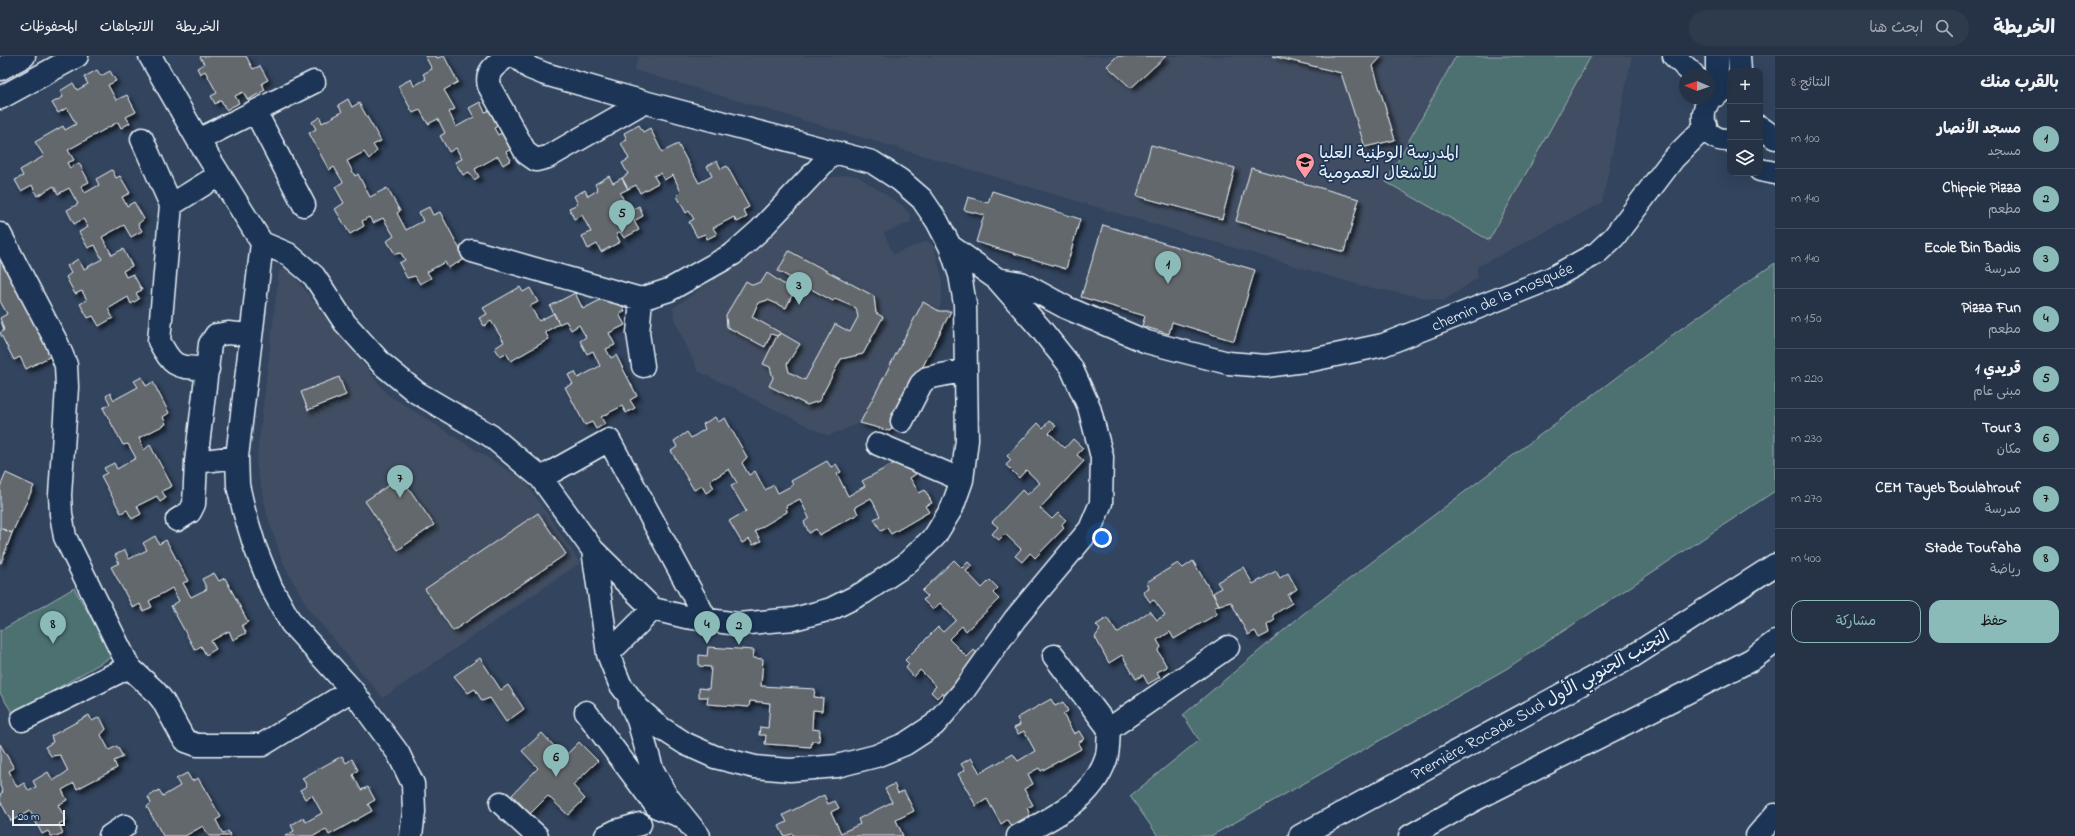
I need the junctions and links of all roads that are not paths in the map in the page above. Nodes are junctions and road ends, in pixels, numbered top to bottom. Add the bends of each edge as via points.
1 (24, 56) edge
2 (77, 56) edge
3 (150, 56) edge
4 (507, 56) edge
5 (516, 56) edge
6 (1674, 56) edge
7 (1717, 56) edge
8 (1739, 56) edge
9 (1687, 68) edge
10 (1740, 68) edge
11 (0, 69) edge
12 (314, 82) dead end
13 (1718, 91) edge
14 (0, 98) edge
15 (644, 102) junction
16 (256, 113) junction
17 (1763, 129) edge
18 (1775, 138) edge
19 (142, 139) dead end
20 (1721, 139) edge
21 (198, 140) junction
22 (833, 153) junction
23 (1763, 171) edge
24 (1775, 173) edge
25 (219, 176) junction
26 (171, 205) junction
27 (304, 205) dead end
28 (0, 234) edge
29 (262, 243) junction
30 (950, 246) junction
31 (472, 251) dead end
32 (997, 279) junction
33 (641, 299) junction
34 (250, 336) junction
35 (643, 366) dead end
36 (208, 369) junction
37 (966, 370) junction
38 (902, 421) dead end
39 (878, 444) dead end
40 (237, 457) junction
41 (196, 462) junction
42 (541, 478) junction
43 (962, 480) junction
44 (177, 520) dead end
45 (594, 550) junction
46 (1775, 565) edge
47 (653, 608) junction
48 (706, 619) junction
49 (1775, 642) edge
50 (1228, 647) dead end
51 (1775, 648) edge
52 (608, 654) junction
53 (1054, 656) dead end
54 (1751, 660) junction
55 (129, 667) junction
56 (620, 684) junction
57 (352, 690) junction
58 (586, 712) dead end
59 (22, 720) dead end
60 (1109, 729) junction
61 (1474, 800) junction
62 (501, 803) dead end
63 (1775, 815) edge
64 (640, 824) dead end
65 (690, 827) edge
66 (411, 836) edge
67 (537, 836) edge
68 (606, 836) edge
69 (699, 836) edge
70 (1018, 836) edge
71 (1300, 836) edge
72 (1410, 836) edge
73 (1422, 836) edge
74 (1757, 836) edge

1 - 11 main road
2 - 14 main road
3 - 21 main road
4 - 15 main road via 489,72 487,79 526,153 536,160 548,157
5 - 15 main road via 530,68
6 - 9 main road
7 - 13 main road
8 - 10 main road
12 - 16 main road
13 - 20 main road via 1708,99 1703,117
15 - 22 main road
16 - 21 main road
16 - 27 main road
17 - 18 main road
19 - 26 main road
20 - 32 main road, chemin de la mosquée via 1673,159 1614,237 1597,253 1552,278 1383,345 1312,360 1266,366 1228,363 1147,342 1067,308 1021,283
21 - 25 main road
22 - 30 main road via 872,162 900,180 922,199
22 - 33 main road via 760,230 733,254 669,290
23 - 24 main road
25 - 26 main road
25 - 29 main road
26 - 36 main road via 159,341 168,359 179,366
28 - 55 main road via 66,365 67,387 60,495 65,536
29 - 34 main road
29 - 42 main road via 288,254 314,276 345,323 382,364 416,392 491,436
30 - 32 main road
30 - 37 main road via 966,304
31 - 33 main road
32 - 56 main road via 1071,367 1089,407 1102,457 1101,503 1090,529 1015,619 962,693 934,725 898,747 876,756 837,766 790,770 755,767 715,757 686,744 661,728 638,708
33 - 35 main road via 638,333
34 - 36 main road via 228,333 216,335 210,344
34 - 40 main road
36 - 41 main road
37 - 38 main road via 926,378
37 - 43 main road via 967,440
39 - 43 main road
40 - 41 main road
40 - 57 main road via 238,485 244,511 271,587 291,623
41 - 44 main road via 194,504 190,512
42 - 45 main road
42 - 48 main road via 609,440
43 - 48 main road via 952,508 935,536 905,565 863,593 831,609 794,619 738,624
45 - 47 main road
45 - 52 main road
46 - 71 main road, Première Rocade Sud التجنب الجنوبي الأول via 1633,656
47 - 48 main road via 686,617
47 - 52 main road
49 - 54 main road
50 - 60 main road
51 - 54 main road
52 - 56 main road
53 - 60 main road
54 - 61 main road
55 - 57 main road via 155,690 186,741 197,745 262,745
55 - 59 main road
56 - 65 main road via 638,720 652,769 666,795
57 - 66 main road via 398,753 412,784 414,812
58 - 65 main road via 657,807
60 - 70 main road via 1106,759 1092,788 1056,817
61 - 72 main road
61 - 73 main road
62 - 67 main road
63 - 74 main road
64 - 68 main road
65 - 69 main road

